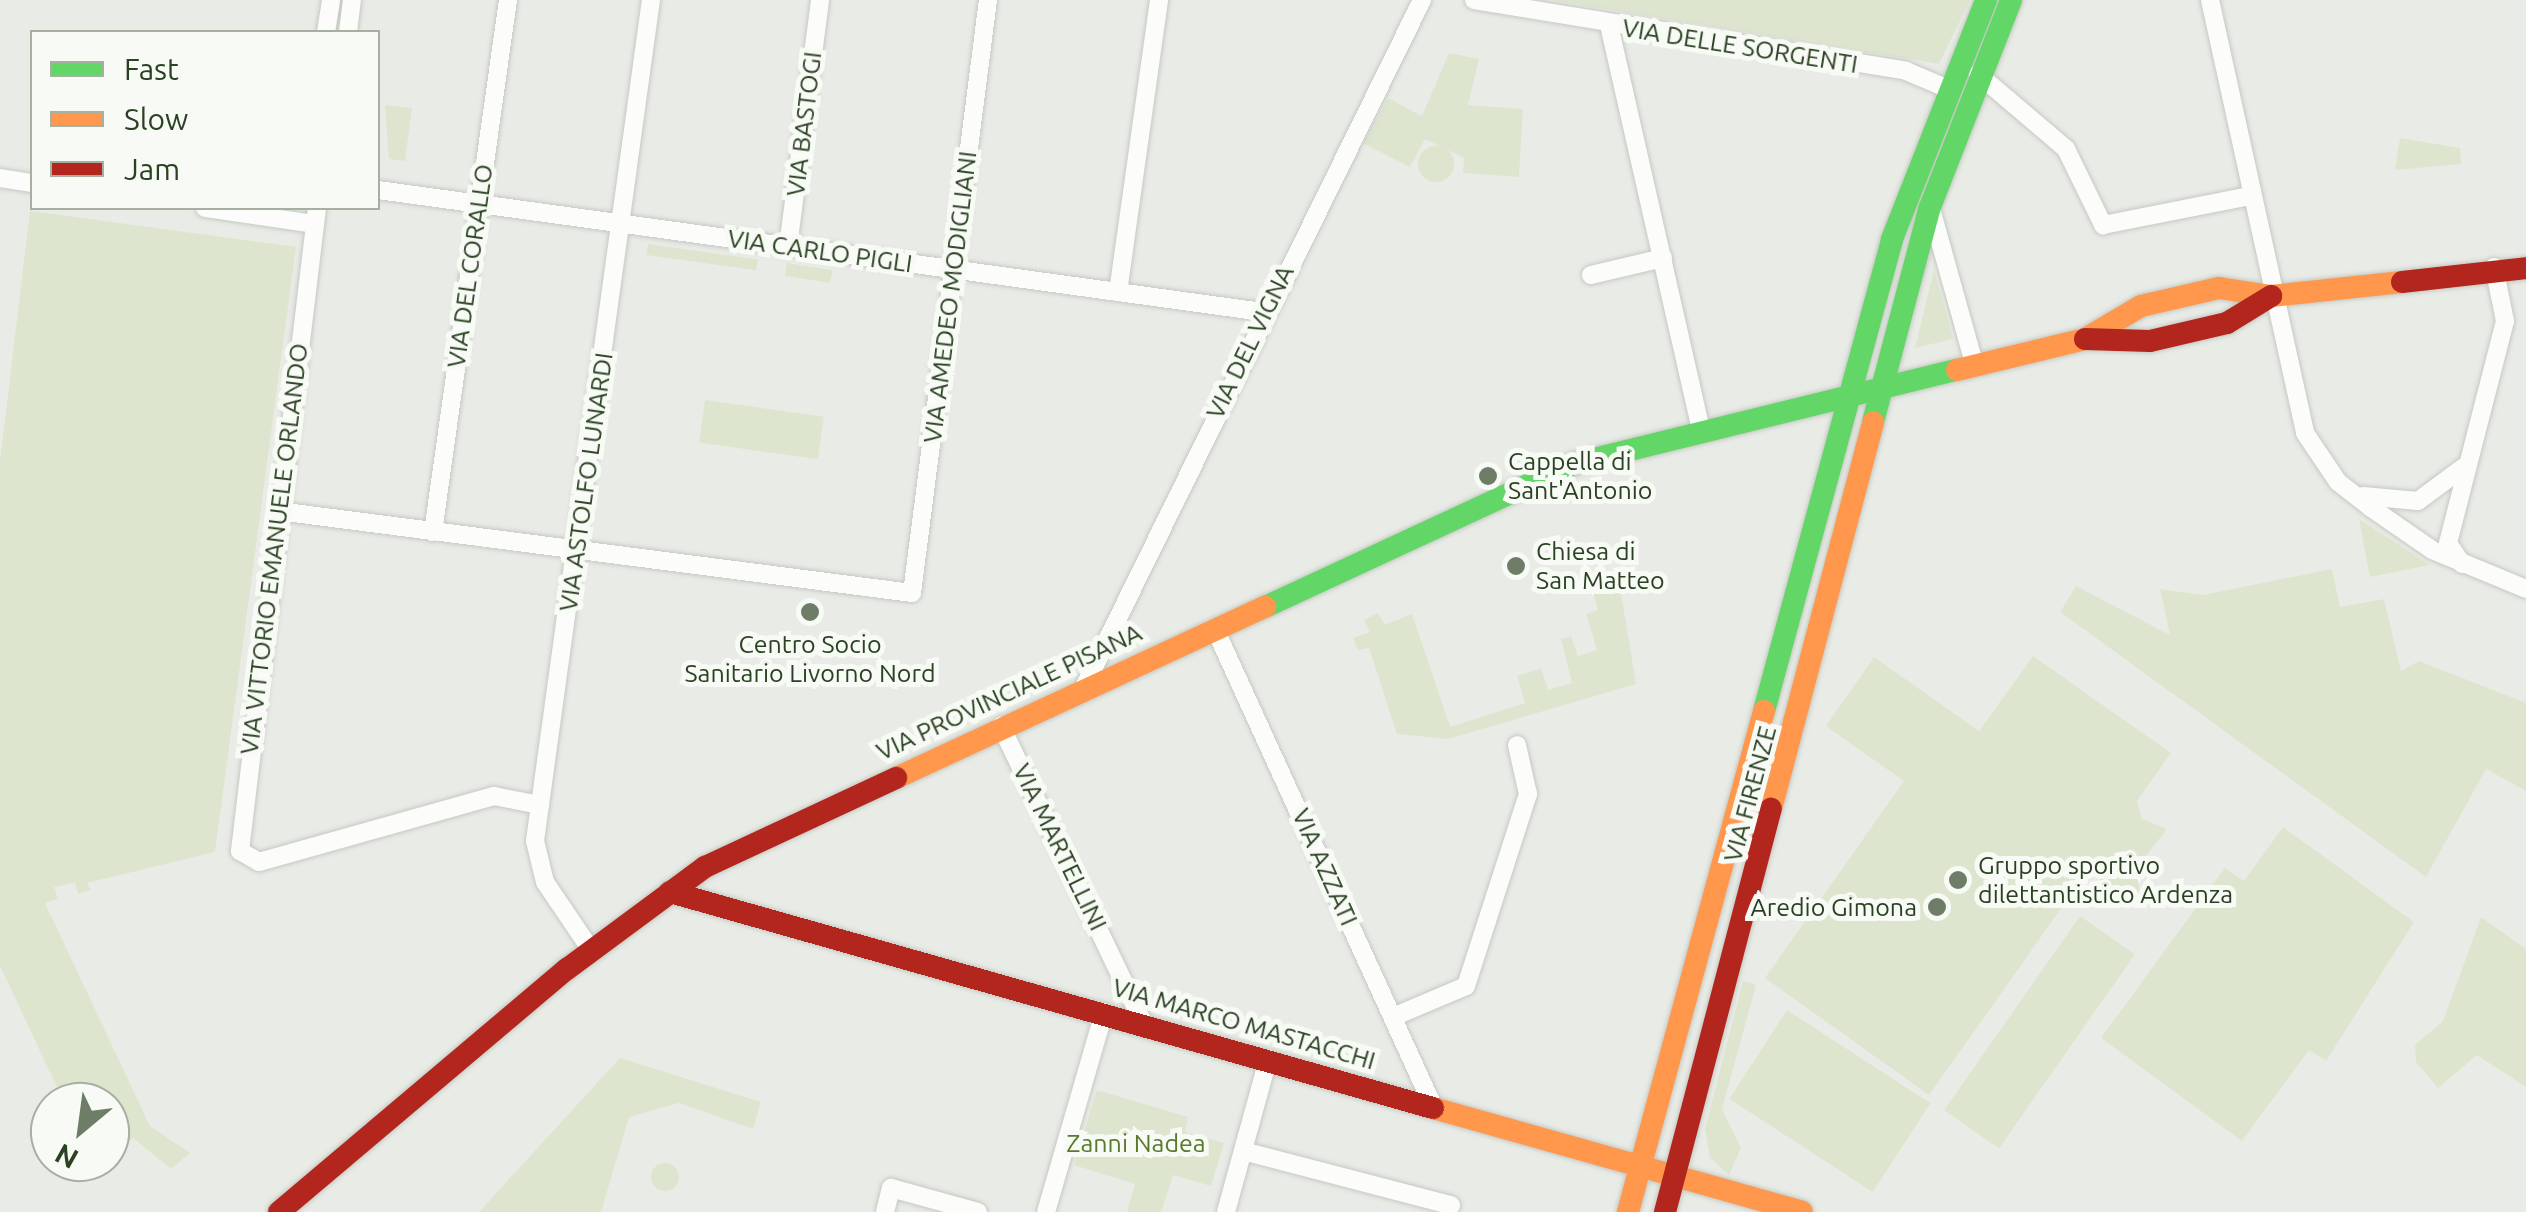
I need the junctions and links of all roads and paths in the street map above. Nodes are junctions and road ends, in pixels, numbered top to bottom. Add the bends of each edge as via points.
1 (330, 0) edge
2 (352, 0) edge
3 (508, 0) edge
4 (650, 0) edge
5 (820, 0) edge
6 (988, 0) edge
7 (1159, 0) edge
8 (1422, 0) edge
9 (1474, 0) edge
10 (1986, 0) edge
11 (2012, 0) edge
12 (2210, 0) edge
13 (1608, 26) junction
14 (326, 30) edge
15 (348, 30) edge
16 (1978, 74) junction
17 (1946, 88) junction
18 (0, 178) edge
19 (30, 183) edge
20 (380, 190) edge
21 (2250, 196) junction
22 (478, 203) junction
23 (1930, 207) junction
24 (233, 210) edge
25 (316, 216) edge
26 (622, 224) junction
27 (788, 247) junction
28 (1663, 258) junction
29 (2494, 267) junction
30 (2526, 268) edge
31 (953, 270) junction
32 (1591, 274) dead end
33 (1118, 292) junction
34 (2271, 296) junction
35 (1263, 312) junction
36 (2085, 339) junction
37 (1974, 367) junction
38 (1888, 390) junction
39 (1856, 398) junction
40 (1701, 430) junction
41 (2466, 466) junction
42 (2348, 491) junction
43 (278, 511) junction
44 (433, 532) junction
45 (576, 553) junction
46 (2462, 564) junction
47 (2526, 589) edge
48 (1215, 629) junction
49 (1084, 687) junction
50 (1002, 726) junction
51 (1518, 745) dead end
52 (540, 805) junction
53 (670, 892) junction
54 (591, 950) junction
55 (1104, 1012) junction
56 (1393, 1016) junction
57 (1143, 1024) junction
58 (1268, 1059) junction
59 (1433, 1106) junction
60 (1243, 1150) junction
61 (1641, 1166) junction
62 (1675, 1175) junction
63 (1451, 1205) dead end
64 (279, 1212) edge
65 (885, 1212) edge
66 (978, 1212) edge
67 (1046, 1212) edge
68 (1226, 1212) edge
69 (1628, 1212) edge
70 (1664, 1212) edge
71 (1802, 1212) edge

1 - 14 street
2 - 15 street
3 - 22 street, VIA DEL CORALLO
4 - 26 street, VIA ASTOLFO LUNARDI
5 - 27 street, VIA BASTOGI
6 - 31 street, VIA AMEDEO MODIGLIANI
7 - 33 street
8 - 35 street, VIA DEL VIGNA
9 - 13 street, VIA DELLE SORGENTI
10 - 17 street, VIA FIRENZE
11 - 16 street, VIA FIRENZE
12 - 21 street
13 - 17 street, VIA DELLE SORGENTI via 1906,71
13 - 28 street
16 - 21 street via 2066,149 2102,226
16 - 23 street, VIA FIRENZE
17 - 39 street, VIA FIRENZE via 1892,238
18 - 19 street
20 - 22 street, VIA CARLO PIGLI
21 - 34 street
22 - 26 street, VIA CARLO PIGLI
22 - 44 street, VIA DEL CORALLO
23 - 37 street
23 - 38 street, VIA FIRENZE
24 - 25 street
25 - 43 street, VIA VITTORIO EMANUELE ORLANDO
26 - 27 street, VIA CARLO PIGLI
26 - 45 street, VIA ASTOLFO LUNARDI
27 - 31 street, VIA CARLO PIGLI
28 - 32 street
28 - 40 street
29 - 30 street
29 - 34 street
29 - 41 street via 2504,321
31 - 33 street, VIA CARLO PIGLI
31 - 45 street, VIA AMEDEO MODIGLIANI via 912,594
33 - 35 street, VIA CARLO PIGLI
34 - 36 street via 2226,323 2150,342
34 - 36 street via 2204,292 2141,306
34 - 42 street via 2300,422
35 - 49 street, VIA DEL VIGNA
36 - 37 street, VIA PROVINCIALE PISANA
37 - 38 street, VIA PROVINCIALE PISANA
38 - 39 street, VIA PROVINCIALE PISANA
38 - 62 street, VIA FIRENZE
39 - 40 street, VIA PROVINCIALE PISANA
39 - 61 street, VIA FIRENZE
40 - 48 street, VIA PROVINCIALE PISANA via 1573,464
41 - 42 street via 2418,501
41 - 46 street via 2448,543
42 - 46 street
43 - 44 street
43 - 52 street, VIA VITTORIO EMANUELE ORLANDO via 239,842 244,858 259,862 494,796
44 - 45 street
45 - 52 street, VIA ASTOLFO LUNARDI
46 - 47 street
48 - 49 street, VIA PROVINCIALE PISANA
48 - 56 street, VIA AZZATI
49 - 50 street, VIA PROVINCIALE PISANA
50 - 53 street, VIA PROVINCIALE PISANA
50 - 57 street, VIA MARTELLINI
51 - 56 street via 1528,794 1466,986
52 - 54 street, VIA ASTOLFO LUNARDI via 540,870
53 - 54 street, VIA PROVINCIALE PISANA
53 - 55 street, VIA MARCO MASTACCHI
54 - 64 street, VIA PROVINCIALE PISANA
55 - 57 street, VIA MARCO MASTACCHI
55 - 67 street
56 - 59 street, VIA AZZATI
57 - 58 street, VIA MARCO MASTACCHI
58 - 59 street, VIA MARCO MASTACCHI
58 - 60 street
59 - 61 street, VIA MARCO MASTACCHI
60 - 63 street
60 - 68 street
61 - 62 street, VIA MARCO MASTACCHI
61 - 69 street, VIA FIRENZE
62 - 70 street, VIA FIRENZE
62 - 71 street, VIA MARCO MASTACCHI
65 - 66 street via 891,1188

